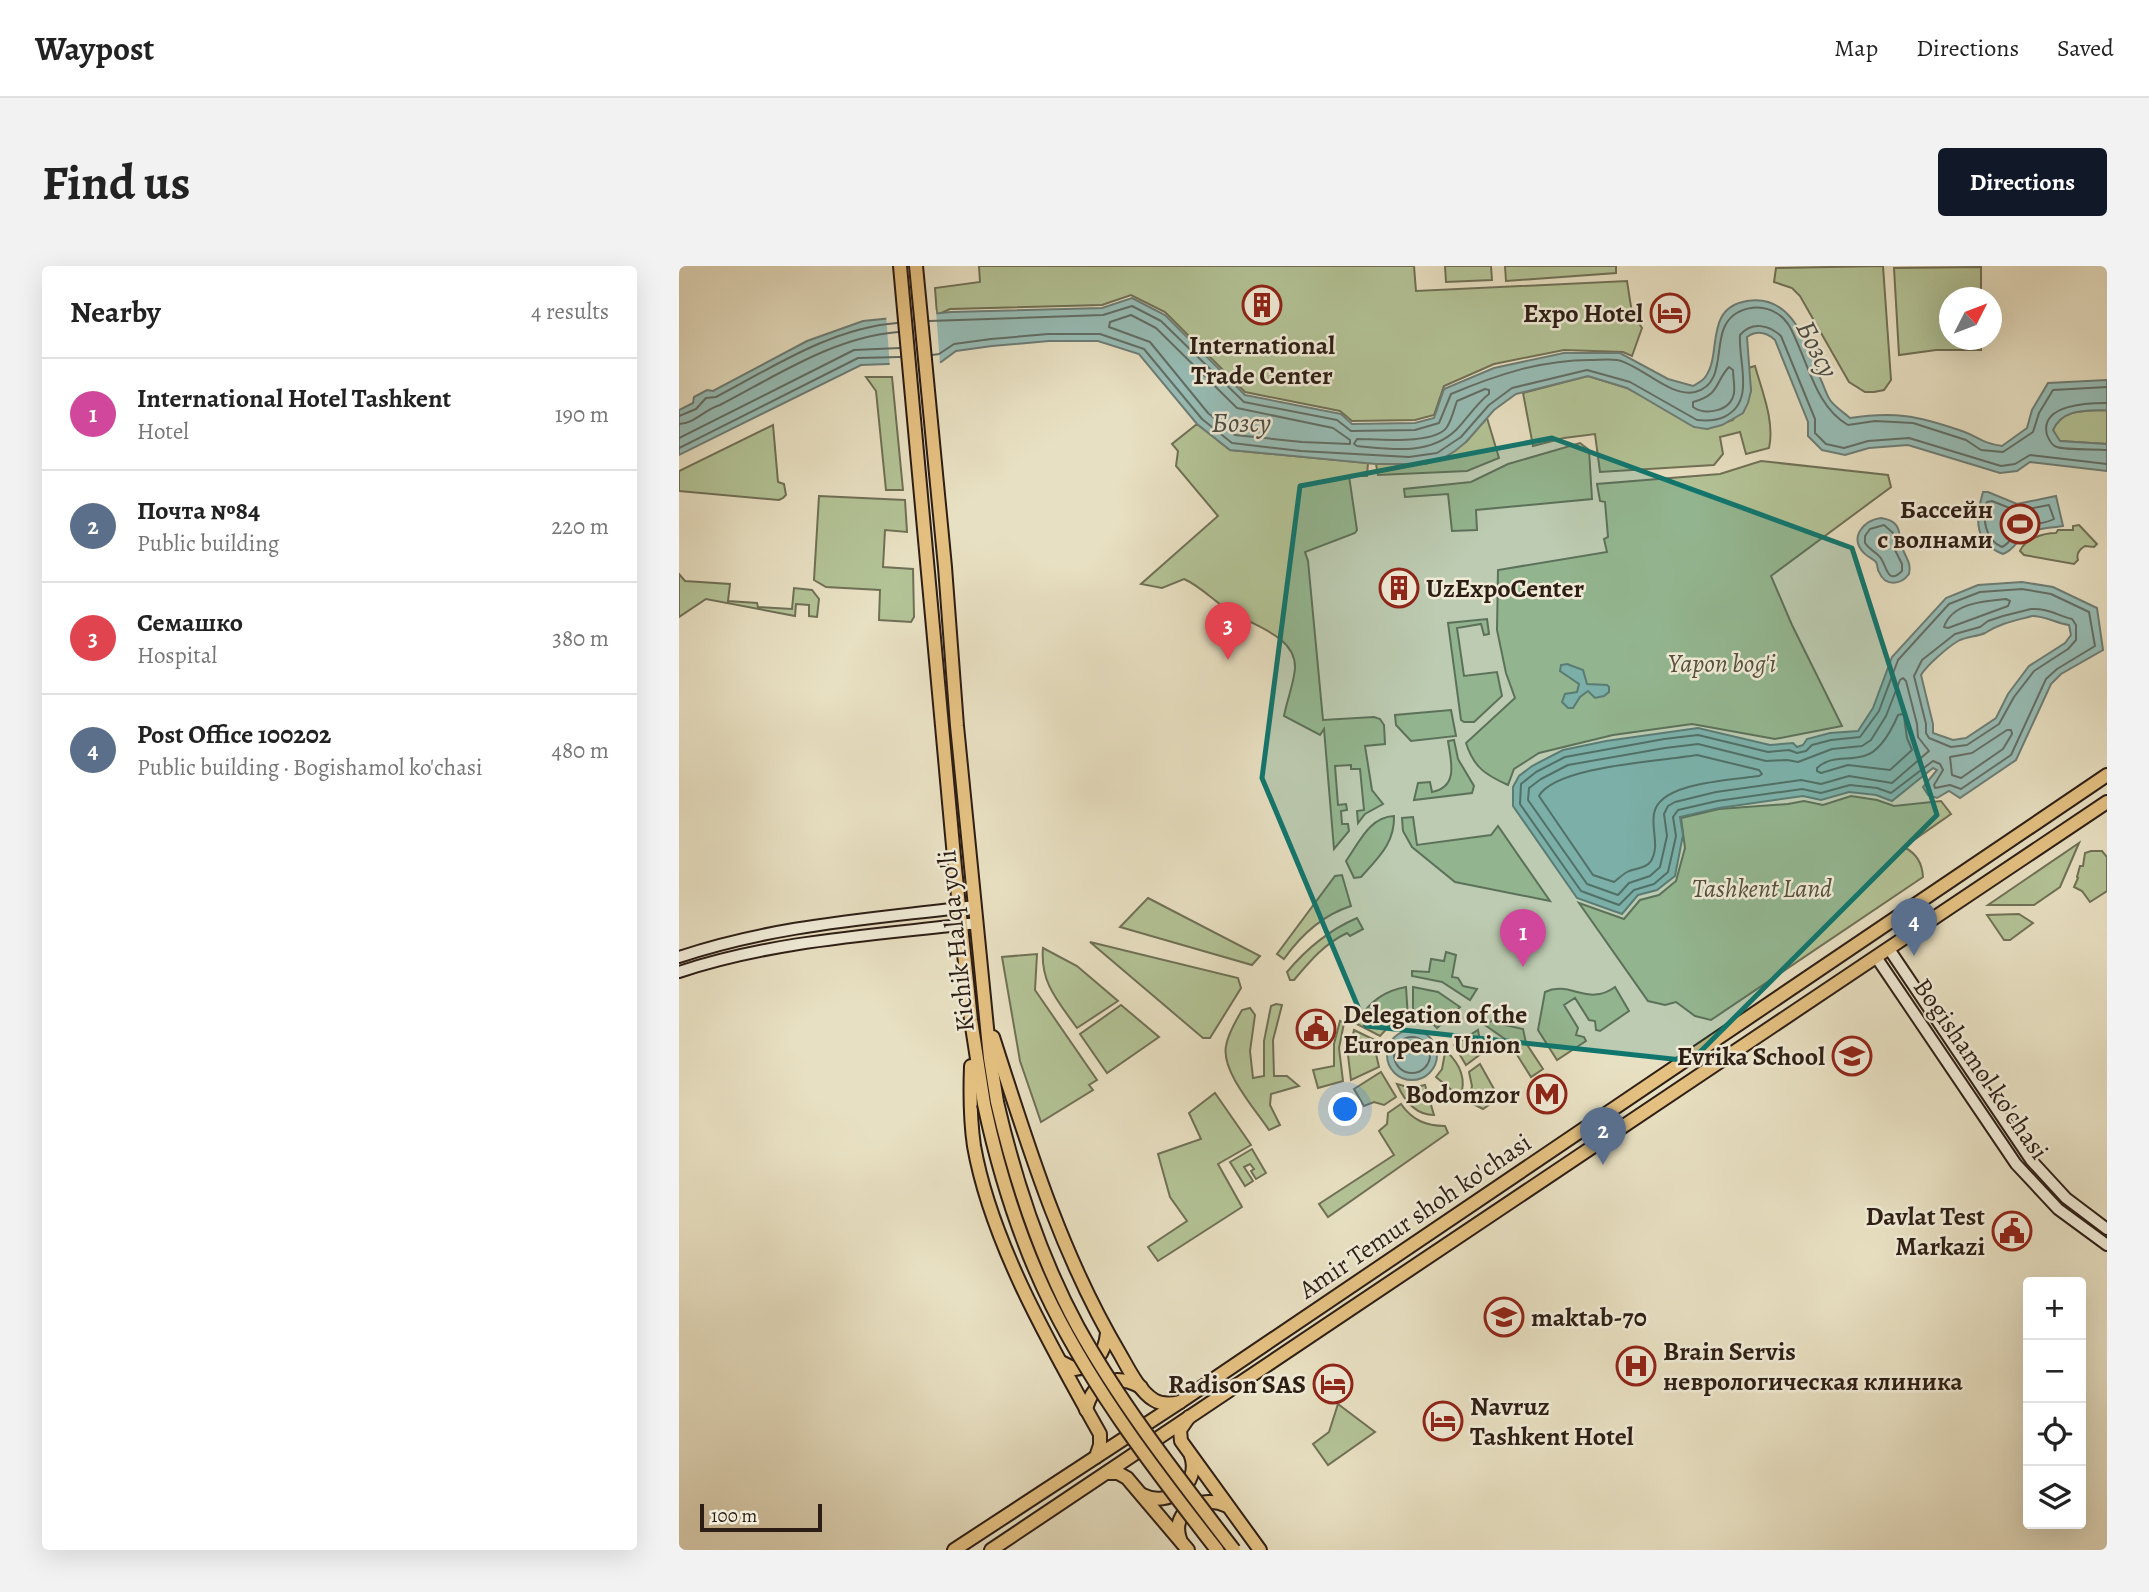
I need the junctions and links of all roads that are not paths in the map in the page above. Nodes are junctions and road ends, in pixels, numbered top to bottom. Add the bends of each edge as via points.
1 (899, 266) edge
2 (916, 266) edge
3 (945, 568) junction
4 (927, 569) junction
5 (2107, 775) edge
6 (2107, 802) edge
7 (975, 906) junction
8 (959, 908) junction
9 (977, 923) junction
10 (961, 925) junction
11 (1871, 934) junction
12 (1889, 949) junction
13 (679, 957) edge
14 (1876, 957) junction
15 (679, 972) edge
16 (986, 1014) junction
17 (971, 1020) junction
18 (990, 1103) junction
19 (1443, 1224) junction
20 (2107, 1229) edge
21 (1453, 1240) junction
22 (2107, 1245) edge
23 (1107, 1333) junction
24 (1058, 1359) junction
25 (1141, 1387) junction
26 (1180, 1402) junction
27 (1086, 1410) junction
28 (1189, 1417) junction
29 (1191, 1455) junction
30 (1096, 1457) junction
31 (1107, 1473) junction
32 (1140, 1493) junction
33 (1228, 1506) junction
34 (1184, 1545) edge
35 (954, 1550) edge
36 (991, 1550) edge
37 (1217, 1550) edge
38 (1234, 1550) edge
39 (1260, 1550) edge

1 - 4 main road, Kichik Halqa yo'li
2 - 3 main road, Kichik Halqa yo'li
3 - 4 main road
3 - 7 main road, Kichik Halqa yo'li
4 - 8 main road, Kichik Halqa yo'li
5 - 11 main road, Amir Temur shoh ko'chasi
6 - 12 main road, Amir Temur shoh ko'chasi
7 - 8 main road
7 - 9 main road, Kichik Halqa yo'li
8 - 10 main road, Kichik Halqa yo'li
8 - 13 main road via 786,929
9 - 10 main road
9 - 16 main road, Kichik Halqa yo'li
10 - 15 main road via 790,945
10 - 17 main road, Kichik Halqa yo'li
11 - 12 main road, Bogishamol ko'chasi
11 - 14 main road, Bogishamol ko'chasi
11 - 19 main road, Amir Temur shoh ko'chasi
12 - 14 main road, Amir Temur shoh ko'chasi
12 - 20 main road, Bogishamol ko'chasi via 2031,1160 2066,1198
14 - 21 main road, Amir Temur shoh ko'chasi
14 - 22 main road, Bogishamol ko'chasi via 2019,1168 2058,1209
16 - 18 main road, Kichik Halqa yo'li
16 - 23 main road via 1042,1186 1071,1261
17 - 18 main road, Kichik Halqa yo'li
17 - 24 main road via 970,1102 983,1181 1008,1253
18 - 37 main road, Kichik Halqa yo'li, bridge via 1005,1191 1052,1307 1130,1433
18 - 38 main road, Kichik Halqa yo'li, bridge via 1023,1199 1077,1325 1135,1416
19 - 21 main road
19 - 26 main road, Amir Temur shoh ko'chasi
21 - 28 main road, Amir Temur shoh ko'chasi
23 - 24 main road via 1103,1350 1091,1364 1075,1369
23 - 25 main road
24 - 27 main road
25 - 26 main road via 1160,1403
25 - 27 main road via 1123,1380 1105,1382 1094,1390
26 - 30 main road, Amir Temur shoh ko'chasi
27 - 30 main road via 1100,1434
28 - 29 main road via 1180,1437
28 - 31 main road, Amir Temur shoh ko'chasi
29 - 32 main road via 1192,1475 1180,1492 1161,1500
29 - 33 main road
30 - 35 main road, Amir Temur shoh ko'chasi
31 - 32 main road via 1122,1475
31 - 36 main road, Amir Temur shoh ko'chasi
32 - 34 main road
33 - 34 main road via 1211,1501 1191,1507 1178,1522
33 - 39 main road

